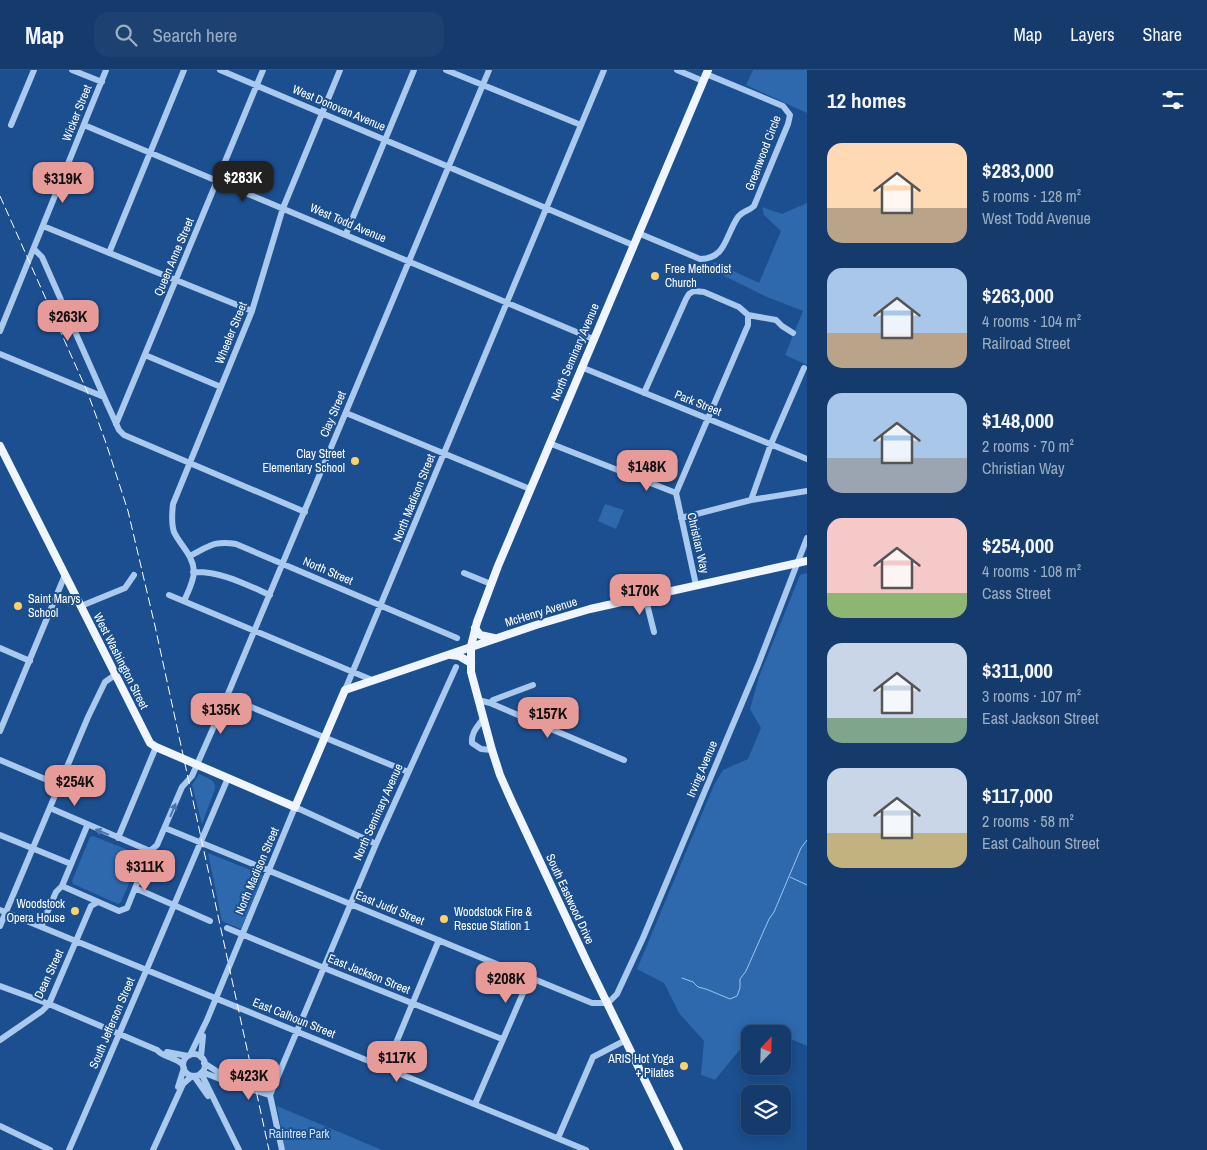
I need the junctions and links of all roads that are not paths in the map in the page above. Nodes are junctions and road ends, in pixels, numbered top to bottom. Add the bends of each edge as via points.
1 (34, 70) edge
2 (72, 70) edge
3 (106, 70) edge
4 (184, 70) edge
5 (220, 70) edge
6 (264, 70) edge
7 (340, 70) edge
8 (414, 70) edge
9 (446, 70) edge
10 (489, 70) edge
11 (604, 70) edge
12 (678, 70) edge
13 (706, 75) edge
14 (102, 82) junction
15 (257, 86) junction
16 (482, 86) junction
17 (322, 113) junction
18 (12, 125) dead end
19 (84, 125) junction
20 (581, 125) junction
21 (385, 140) junction
22 (150, 153) junction
23 (448, 167) junction
24 (218, 181) junction
25 (283, 208) junction
26 (546, 208) junction
27 (43, 226) junction
28 (638, 233) junction
29 (346, 234) junction
30 (633, 245) junction
31 (34, 249) junction
32 (109, 253) junction
33 (410, 261) junction
34 (176, 280) junction
35 (508, 302) junction
36 (252, 311) junction
37 (748, 315) junction
38 (0, 331) edge
39 (793, 332) dead end
40 (594, 338) junction
41 (0, 354) edge
42 (145, 355) junction
43 (581, 367) junction
44 (804, 368) dead end
45 (221, 387) junction
46 (644, 393) junction
47 (104, 398) junction
48 (346, 413) junction
49 (708, 419) junction
50 (116, 424) junction
51 (549, 443) junction
52 (771, 444) junction
53 (0, 446) edge
54 (444, 453) junction
55 (807, 459) edge
56 (189, 463) junction
57 (530, 489) junction
58 (807, 491) edge
59 (676, 493) junction
60 (751, 500) junction
61 (305, 512) junction
62 (681, 518) junction
63 (807, 538) edge
64 (190, 556) junction
65 (807, 561) edge
66 (798, 563) junction
67 (282, 564) junction
68 (194, 572) junction
69 (464, 572) dead end
70 (134, 575) dead end
71 (65, 576) junction
72 (491, 584) junction
73 (696, 584) junction
74 (169, 595) dead end
75 (270, 595) junction
76 (646, 596) junction
77 (184, 601) junction
78 (381, 605) junction
79 (81, 606) junction
80 (475, 628) junction
81 (254, 631) junction
82 (654, 632) dead end
83 (457, 638) dead end
84 (496, 638) junction
85 (471, 646) junction
86 (0, 648) edge
87 (447, 655) junction
88 (30, 661) junction
89 (471, 663) junction
90 (456, 667) dead end
91 (353, 672) junction
92 (116, 675) junction
93 (372, 680) junction
94 (533, 685) dead end
95 (345, 690) junction
96 (226, 697) junction
97 (478, 700) junction
98 (490, 703) junction
99 (483, 719) junction
100 (0, 731) edge
101 (325, 738) junction
102 (156, 747) junction
103 (492, 750) junction
104 (0, 760) edge
105 (624, 760) dead end
106 (197, 765) junction
107 (408, 772) junction
108 (228, 778) junction
109 (59, 785) junction
110 (295, 807) junction
111 (50, 808) junction
112 (87, 826) junction
113 (165, 828) junction
114 (0, 835) edge
115 (118, 838) junction
116 (201, 843) junction
117 (376, 844) junction
118 (33, 848) junction
119 (150, 851) junction
120 (71, 864) junction
121 (270, 871) junction
122 (62, 886) junction
123 (135, 888) junction
124 (87, 897) junction
125 (98, 902) junction
126 (351, 904) junction
127 (173, 905) junction
128 (91, 906) junction
129 (3, 911) edge
130 (210, 920) dead end
131 (0, 926) edge
132 (41, 926) junction
133 (228, 928) dead end
134 (243, 934) junction
135 (439, 940) junction
136 (76, 941) junction
137 (324, 968) junction
138 (146, 971) junction
139 (530, 977) junction
140 (0, 986) edge
141 (216, 998) junction
142 (413, 1003) junction
143 (608, 1003) junction
144 (49, 1004) junction
145 (207, 1020) junction
146 (298, 1032) junction
147 (120, 1035) junction
148 (502, 1039) junction
149 (0, 1040) edge
150 (626, 1040) junction
151 (157, 1050) junction
152 (189, 1056) junction
153 (202, 1060) junction
154 (184, 1067) junction
155 (386, 1067) junction
156 (202, 1072) junction
157 (193, 1076) junction
158 (236, 1084) junction
159 (270, 1096) junction
160 (475, 1104) junction
161 (173, 1105) junction
162 (217, 1109) junction
163 (0, 1126) edge
164 (558, 1138) junction
165 (50, 1150) edge
166 (69, 1150) edge
167 (153, 1150) edge
168 (239, 1150) edge
169 (282, 1150) edge
170 (586, 1150) edge
171 (680, 1150) edge

1 - 18 street
2 - 14 street
3 - 14 street, Wicker Street
4 - 22 street
5 - 15 street, West Donovan Avenue
6 - 15 street, Queen Anne Street
7 - 17 street, Wheeler Street
8 - 21 street
9 - 16 street
10 - 16 street, Clay Street
11 - 20 street, North Madison Street
12 - 13 street
13 - 28 main road, North Seminary Avenue
13 - 28 street, Greenwood Circle via 783,106 790,115 754,206 741,213 719,252 708,259
14 - 19 street, Wicker Street
15 - 17 street, West Donovan Avenue
15 - 24 street, Queen Anne Street
16 - 20 street
16 - 23 street, Clay Street
17 - 21 street, West Donovan Avenue
17 - 25 street, Wheeler Street
19 - 22 street, West Todd Avenue
19 - 27 street, Wicker Street
20 - 26 street, North Madison Street
21 - 23 street, West Donovan Avenue
21 - 29 street
22 - 24 street, West Todd Avenue
22 - 32 street
23 - 26 street, West Donovan Avenue
23 - 33 street, Clay Street
24 - 25 street, West Todd Avenue
24 - 34 street, Queen Anne Street
25 - 29 street, West Todd Avenue
25 - 36 street, Wheeler Street
26 - 30 street, West Donovan Avenue
26 - 35 street, North Madison Street
27 - 31 street, Wicker Street
27 - 32 street
28 - 30 main road, North Seminary Avenue
29 - 33 street, West Todd Avenue
30 - 40 main road, North Seminary Avenue
31 - 38 street, Wicker Street
31 - 47 street via 42,257
32 - 34 street
33 - 35 street, West Todd Avenue
33 - 48 street, Clay Street
34 - 36 street
34 - 42 street, Queen Anne Street
35 - 40 street, West Todd Avenue
35 - 54 street, North Madison Street
36 - 45 street, Wheeler Street
37 - 39 street via 776,320
37 - 46 street via 739,307 704,292 689,294
37 - 49 street via 748,325
40 - 43 main road, North Seminary Avenue
41 - 47 street
42 - 45 street
42 - 50 street, Queen Anne Street
43 - 46 street, Park Street
43 - 51 main road, North Seminary Avenue
44 - 52 street
45 - 56 street, Wheeler Street
46 - 49 street, Park Street
47 - 50 street
48 - 54 street
48 - 61 street, Clay Street
49 - 52 street, Park Street
49 - 59 street
50 - 56 street via 124,435
51 - 57 main road, North Seminary Avenue
51 - 59 street
52 - 55 street, Park Street
52 - 60 street
53 - 71 main road, West Washington Street
54 - 57 street
54 - 78 street, North Madison Street
56 - 61 street
56 - 64 street, Wheeler Street via 172,515 174,531
57 - 72 main road, North Seminary Avenue
58 - 60 street
59 - 62 street, Christian Way
60 - 62 street
61 - 67 street, Clay Street
62 - 73 street, Christian Way
63 - 66 street, Irving Avenue
64 - 67 street, North Street via 206,546 227,543
64 - 68 street, Wheeler Street
65 - 66 main road, McHenry Avenue
66 - 73 main road, McHenry Avenue
66 - 143 street, Irving Avenue via 646,929 617,994
67 - 75 street, Clay Street
67 - 78 street, North Street
68 - 75 street via 227,576
68 - 77 street
69 - 72 street
70 - 79 street via 125,588
71 - 79 main road, West Washington Street
71 - 88 street
72 - 80 main road, North Seminary Avenue
73 - 76 main road, McHenry Avenue
74 - 77 street
75 - 81 street, Clay Street
76 - 82 street
76 - 84 main road, McHenry Avenue via 590,609
77 - 81 street
78 - 83 street, North Street
78 - 91 street, North Madison Street
79 - 92 main road, West Washington Street
80 - 84 main road via 480,635
80 - 85 main road, North Seminary Avenue
81 - 91 street
81 - 96 street, Clay Street
84 - 85 main road, McHenry Avenue
85 - 87 main road, McHenry Avenue
85 - 89 main road, South Eastwood Drive
86 - 88 street
87 - 89 main road via 459,656
87 - 93 main road, McHenry Avenue
88 - 100 street
89 - 97 main road, South Eastwood Drive
90 - 107 street, North Seminary Avenue
91 - 93 street
91 - 95 street, North Madison Street
92 - 102 main road, West Washington Street via 146,736
92 - 109 street via 105,682
93 - 95 main road, McHenry Avenue
94 - 98 street
95 - 101 main road, North Madison Street
96 - 101 street
96 - 106 street, Clay Street
97 - 98 street
97 - 99 main road, South Eastwood Drive
98 - 105 street
99 - 103 main road, South Eastwood Drive
99 - 103 street via 474,730 472,743 480,749
101 - 107 street
101 - 110 main road, North Madison Street
102 - 106 main road
102 - 115 street
103 - 143 main road, South Eastwood Drive via 500,776
104 - 109 street
106 - 108 main road
113 -> 106 street, Clay Street via 182,787
107 - 117 street, North Seminary Avenue
108 - 110 main road
108 - 116 street, South Jefferson Street
109 - 111 street
110 - 117 street
110 - 121 street, North Madison Street
111 - 112 street
111 - 118 street
115 -> 112 street
112 - 120 street
113 - 116 street, East Judd Street
113 - 119 street, Clay Street
114 - 118 street
115 - 119 street
116 - 121 street, East Judd Street
116 - 127 street, South Jefferson Street
117 - 126 street, North Seminary Avenue
118 - 120 street
118 - 129 street
119 - 123 street, Clay Street
120 - 122 street
121 - 126 street, East Judd Street
121 - 134 street, North Madison Street
122 - 124 street
122 - 132 street via 56,892
123 - 125 street, Clay Street via 126,908 119,911
123 - 127 street
124 - 125 street
124 - 128 street
125 - 128 street
126 - 135 street, East Judd Street
126 - 137 street, North Seminary Avenue
127 - 130 street
127 - 138 street, South Jefferson Street
128 - 136 street, Dean Street
129 - 131 street
129 - 132 street, East Calhoun Street
132 - 136 street, East Calhoun Street
133 - 134 street, East Jackson Street
134 - 137 street, East Jackson Street
134 - 141 street, North Madison Street
135 - 139 street, East Judd Street
135 - 142 street
136 - 138 street, East Calhoun Street
136 - 144 street, Dean Street
137 - 142 street, East Jackson Street
137 - 146 street, North Seminary Avenue
138 - 141 street, East Calhoun Street
138 - 147 street, South Jefferson Street
139 - 143 street, East Judd Street via 592,1003
139 - 148 street
140 - 144 street
141 - 145 street, North Madison Street
141 - 146 street, East Calhoun Street
142 - 148 street, East Jackson Street
142 - 155 street
143 - 150 main road, South Eastwood Drive
144 - 147 street
144 - 149 street, Dean Street
145 - 152 street
145 - 153 street via 201,1043
146 - 155 street, East Calhoun Street
146 - 159 street, North Seminary Avenue
147 - 151 street
147 - 166 street, South Jefferson Street
148 - 160 street
150 - 164 street via 593,1057
150 - 171 main road, South Eastwood Drive
151 - 152 street
151 - 154 street via 176,1059
152 - 153 street via 196,1055
152 - 154 street via 184,1060
153 - 156 street
153 - 158 street
154 - 157 street
154 - 161 street
155 - 160 street, East Calhoun Street
156 - 157 street
156 - 158 street
156 - 162 street
157 - 161 street via 184,1082
157 - 162 street
158 - 159 street
159 - 169 street
160 - 164 street, East Calhoun Street
161 - 167 street
162 - 168 street
163 - 165 street
164 - 170 street, East Calhoun Street

